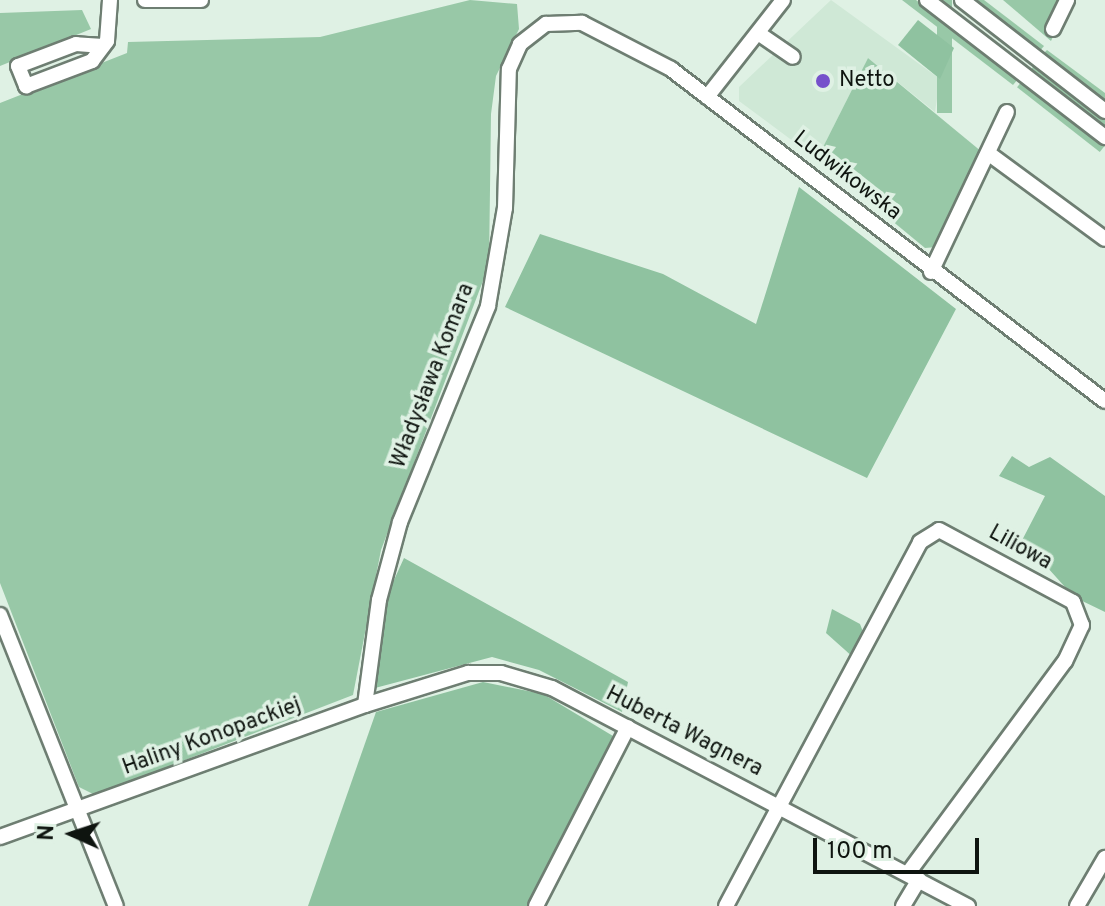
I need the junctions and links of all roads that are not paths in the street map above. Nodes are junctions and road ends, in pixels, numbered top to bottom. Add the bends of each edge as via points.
1 (110, 0) edge
2 (145, 0) edge
3 (188, 0) edge
4 (201, 0) edge
5 (927, 0) edge
6 (962, 0) edge
7 (1067, 0) edge
8 (781, 2) edge
9 (546, 24) joint
10 (1053, 29) dead end
11 (758, 33) junction
12 (103, 46) junction
13 (793, 57) dead end
14 (707, 97) junction
15 (1105, 111) edge
16 (1007, 112) dead end
17 (1105, 137) edge
18 (988, 153) junction
19 (1105, 239) edge
20 (931, 272) junction
21 (1105, 401) edge
22 (0, 615) edge
23 (365, 705) junction
24 (628, 727) junction
25 (783, 807) junction
26 (75, 810) junction
27 (0, 837) edge
28 (1105, 858) edge
29 (913, 876) junction
30 (116, 906) edge
31 (536, 906) edge
32 (726, 906) edge
33 (903, 906) edge
34 (968, 906) edge
35 (1077, 906) edge

1 - 12 street
2 - 3 street
3 - 4 street
5 - 17 street
6 - 15 street
7 - 10 street
8 - 11 street
9 - 14 street, Ludwikowska via 588,25
9 - 23 street, Władysława Komara via 520,44 509,69 505,208 488,306 400,522 379,600
11 - 13 street
11 - 14 street
12 - 12 street via 76,44 18,66 26,86 92,61
14 - 20 street, Ludwikowska
16 - 18 street
18 - 19 street
18 - 20 street
20 - 21 street, Ludwikowska
22 - 26 street
23 - 24 street, Huberta Wagnera via 468,673 501,673 552,688
23 - 26 street, Haliny Konopackiej
24 - 25 street, Huberta Wagnera
24 - 31 street
25 - 29 street, Huberta Wagnera
25 - 29 street, Liliowa via 920,542 927,533 947,533 1073,602 1082,625 1060,668
25 - 32 street
26 - 27 street, Haliny Konopackiej
26 - 30 street
28 - 35 street
29 - 33 street
29 - 34 street, Huberta Wagnera

